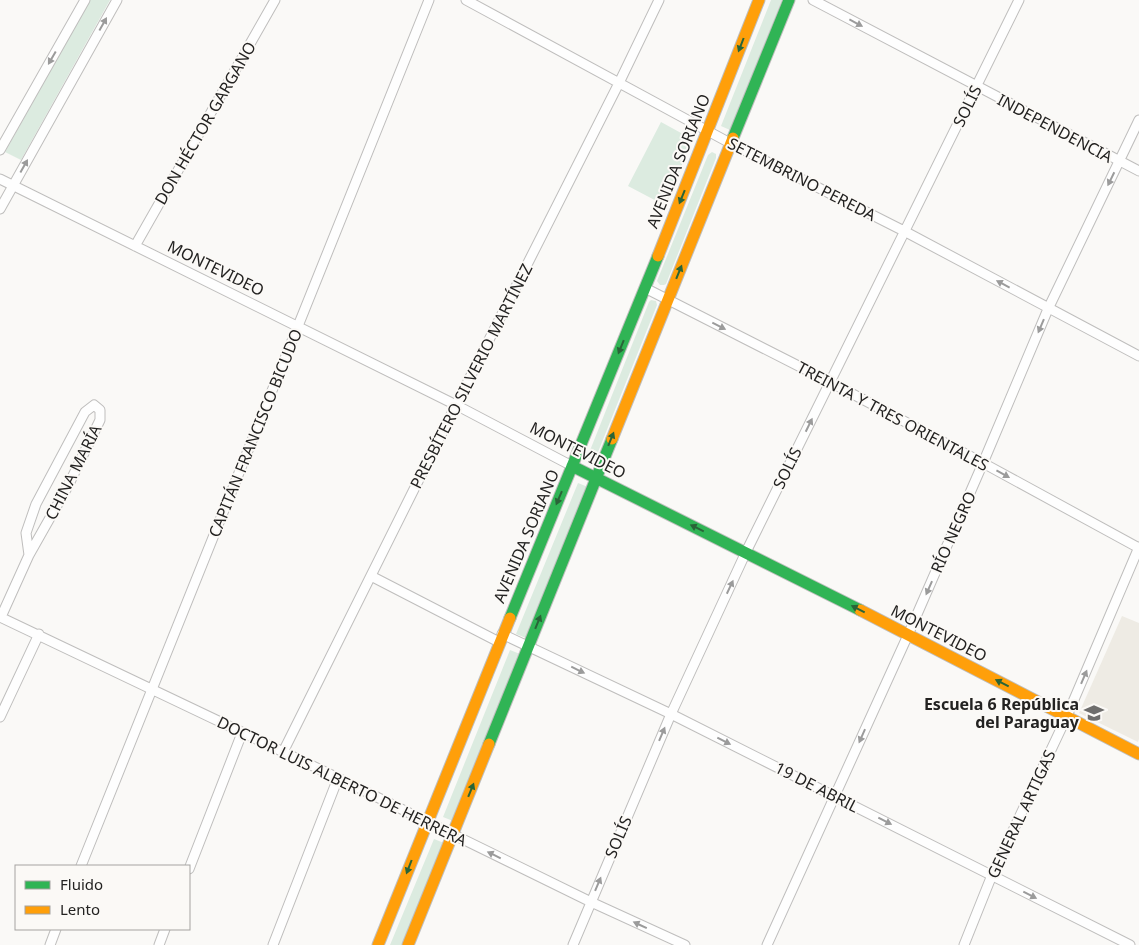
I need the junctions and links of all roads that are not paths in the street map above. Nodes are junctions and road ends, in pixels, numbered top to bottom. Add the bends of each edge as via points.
1 (85, 0) edge
2 (117, 0) edge
3 (275, 0) edge
4 (429, 0) edge
5 (466, 0) edge
6 (659, 0) edge
7 (759, 0) edge
8 (789, 0) edge
9 (813, 0) edge
10 (1019, 0) edge
11 (619, 83) junction
12 (976, 87) junction
13 (1139, 120) edge
14 (709, 130) junction
15 (730, 143) junction
16 (0, 150) edge
17 (1119, 161) junction
18 (1139, 172) edge
19 (0, 179) edge
20 (13, 186) junction
21 (0, 209) edge
22 (904, 231) junction
23 (135, 246) junction
24 (644, 288) junction
25 (668, 300) junction
26 (1048, 308) junction
27 (298, 326) junction
28 (1139, 356) edge
29 (830, 382) junction
30 (456, 405) junction
31 (983, 463) junction
32 (572, 466) junction
33 (596, 478) junction
34 (1139, 548) edge
35 (746, 552) junction
36 (29, 555) junction
37 (371, 576) junction
38 (0, 617) edge
39 (39, 634) junction
40 (908, 635) junction
41 (500, 638) junction
42 (528, 646) junction
43 (152, 690) junction
44 (670, 714) junction
45 (1067, 716) junction
46 (0, 717) edge
47 (242, 733) junction
48 (284, 752) junction
49 (1139, 754) edge
50 (338, 778) junction
51 (835, 796) junction
52 (426, 822) junction
53 (453, 835) junction
54 (81, 865) edge
55 (190, 865) edge
56 (992, 876) junction
57 (590, 902) junction
58 (56, 930) edge
59 (165, 930) edge
60 (50, 945) edge
61 (159, 945) edge
62 (273, 945) edge
63 (378, 945) edge
64 (408, 945) edge
65 (573, 945) edge
66 (685, 945) edge
67 (766, 945) edge
68 (964, 945) edge
69 (1130, 945) edge

1 -> 16 street
20 -> 2 street
3 - 23 street, DON HÉCTOR GARGANO
4 - 27 street, CAPITÁN FRANCISCO BICUDO
5 - 11 street, SETEMBRINO PEREDA
6 - 11 street, PRESBÍTERO SILVERIO MARTÍNEZ
7 -> 14 street, AVENIDA SORIANO
8 - 15 street
9 -> 12 street, INDEPENDENCIA
10 - 12 street, SOLÍS
11 - 14 street, SETEMBRINO PEREDA
11 - 30 street, PRESBÍTERO SILVERIO MARTÍNEZ
12 - 17 street, INDEPENDENCIA
12 - 22 street, SOLÍS
13 - 17 street, RÍO NEGRO
14 - 15 street, SETEMBRINO PEREDA
14 -> 24 street, AVENIDA SORIANO
15 - 22 street, SETEMBRINO PEREDA
25 -> 15 street
17 - 18 street, INDEPENDENCIA
17 -> 26 street, RÍO NEGRO
19 - 20 street, MONTEVIDEO
20 - 21 street
20 - 23 street, MONTEVIDEO
26 -> 22 street, SETEMBRINO PEREDA
22 - 29 street, SOLÍS
23 - 27 street, MONTEVIDEO
24 - 25 street, TREINTA Y TRES ORIENTALES
24 -> 32 street, AVENIDA SORIANO
25 -> 29 street, TREINTA Y TRES ORIENTALES
33 -> 25 street
26 - 28 street, SETEMBRINO PEREDA
26 -> 31 street, RÍO NEGRO
27 - 30 street, MONTEVIDEO
27 - 43 street, CAPITÁN FRANCISCO BICUDO
29 - 31 street, TREINTA Y TRES ORIENTALES
35 -> 29 street, SOLÍS
30 - 32 street, MONTEVIDEO
30 - 37 street, PRESBÍTERO SILVERIO MARTÍNEZ
31 -> 34 street, TREINTA Y TRES ORIENTALES
31 -> 40 street, RÍO NEGRO
32 - 33 street, MONTEVIDEO
32 -> 41 street, AVENIDA SORIANO
35 -> 33 street, MONTEVIDEO
42 -> 33 street
45 -> 34 street, GENERAL ARTIGAS
40 -> 35 street, MONTEVIDEO
44 -> 35 street, SOLÍS
36 - 36 street, CHINA MARÍA via 26,533 36,504 85,412 94,405 100,410 100,420
36 - 38 street, CHINA MARÍA
37 - 41 street, 19 DE ABRIL
37 - 48 street, PRESBÍTERO SILVERIO MARTÍNEZ
38 - 39 street, DOCTOR LUIS ALBERTO DE HERRERA
39 - 43 street, DOCTOR LUIS ALBERTO DE HERRERA
39 - 46 street
45 -> 40 street, MONTEVIDEO
40 -> 51 street, RÍO NEGRO
41 - 42 street, 19 DE ABRIL
41 - 52 street, AVENIDA SORIANO
42 -> 44 street, 19 DE ABRIL
53 -> 42 street
43 - 47 street, DOCTOR LUIS ALBERTO DE HERRERA
43 - 54 street, CAPITÁN FRANCISCO BICUDO
44 -> 51 street, 19 DE ABRIL
57 -> 44 street, SOLÍS
45 - 49 street, MONTEVIDEO
45 - 56 street, GENERAL ARTIGAS
47 - 48 street, DOCTOR LUIS ALBERTO DE HERRERA
47 - 55 street
48 - 50 street, DOCTOR LUIS ALBERTO DE HERRERA
50 - 52 street, DOCTOR LUIS ALBERTO DE HERRERA
50 - 62 street
51 -> 56 street, 19 DE ABRIL
51 - 67 street, RÍO NEGRO
52 - 53 street, DOCTOR LUIS ALBERTO DE HERRERA
52 -> 63 street, AVENIDA SORIANO
57 -> 53 street, DOCTOR LUIS ALBERTO DE HERRERA
53 - 64 street
56 - 68 street, GENERAL ARTIGAS
56 -> 69 street, 19 DE ABRIL
57 - 65 street, SOLÍS
66 -> 57 street, DOCTOR LUIS ALBERTO DE HERRERA
58 - 60 street
59 - 61 street

